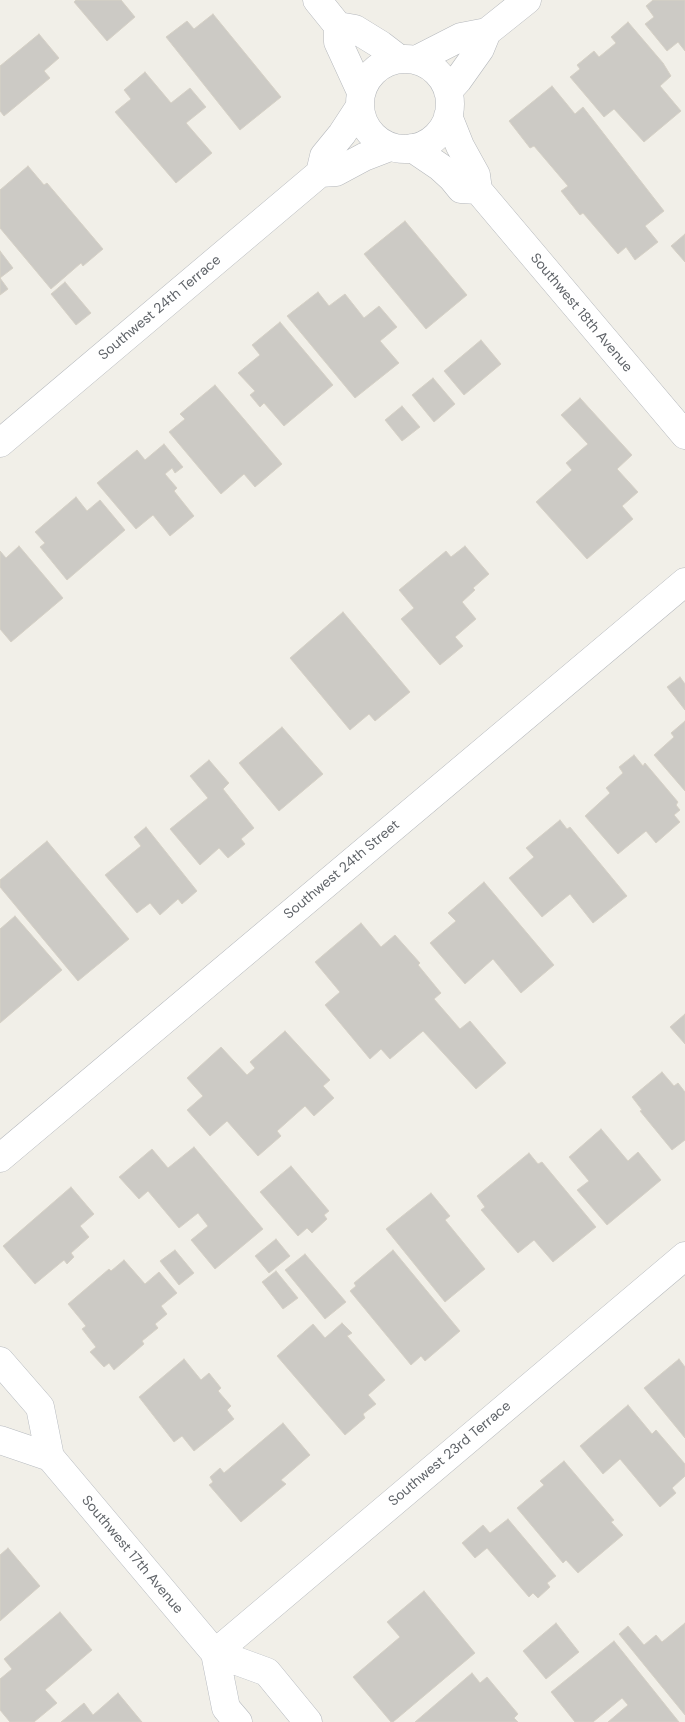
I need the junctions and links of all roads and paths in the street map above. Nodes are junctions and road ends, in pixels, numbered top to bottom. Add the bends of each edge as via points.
1 (317, 0) edge
2 (527, 0) edge
3 (338, 26) junction
4 (487, 32) junction
5 (407, 59) junction
6 (360, 100) junction
7 (448, 104) junction
8 (401, 148) junction
9 (320, 173) junction
10 (478, 190) junction
11 (685, 435) edge
12 (0, 443) edge
13 (685, 582) edge
14 (0, 1158) edge
15 (685, 1256) edge
16 (0, 1361) edge
17 (0, 1440) edge
18 (50, 1457) junction
19 (215, 1653) junction
20 (238, 1722) edge
21 (308, 1722) edge

1 - 3 street
2 - 4 street
3 - 5 street via 355,29
3 - 6 street via 338,42
4 - 5 street via 461,37
4 - 7 street via 480,49 458,80
5 - 6 street via 386,63 374,70 366,80
5 - 7 street via 427,64 436,71 444,80
6 - 8 street via 362,120 369,132 378,141
6 - 9 street, Southwest 24th Terrace via 342,134 324,156
7 - 8 street via 443,128 434,138 424,145
7 - 10 street, Southwest 18th Avenue via 460,146 476,175
8 - 9 street, Southwest 24th Terrace via 364,157 336,172
8 - 10 street via 440,167 461,189
9 - 12 street, Southwest 24th Terrace
10 - 11 street, Southwest 18th Avenue
13 - 14 street, Southwest 24th Street
15 - 19 street, Southwest 23rd Terrace
16 - 18 street, Southwest 17th Avenue via 40,1407
17 - 18 street
18 - 19 street, Southwest 17th Avenue
19 - 20 street, Southwest 17th Avenue via 226,1708
19 - 21 street, Southwest 17th Avenue via 267,1672

